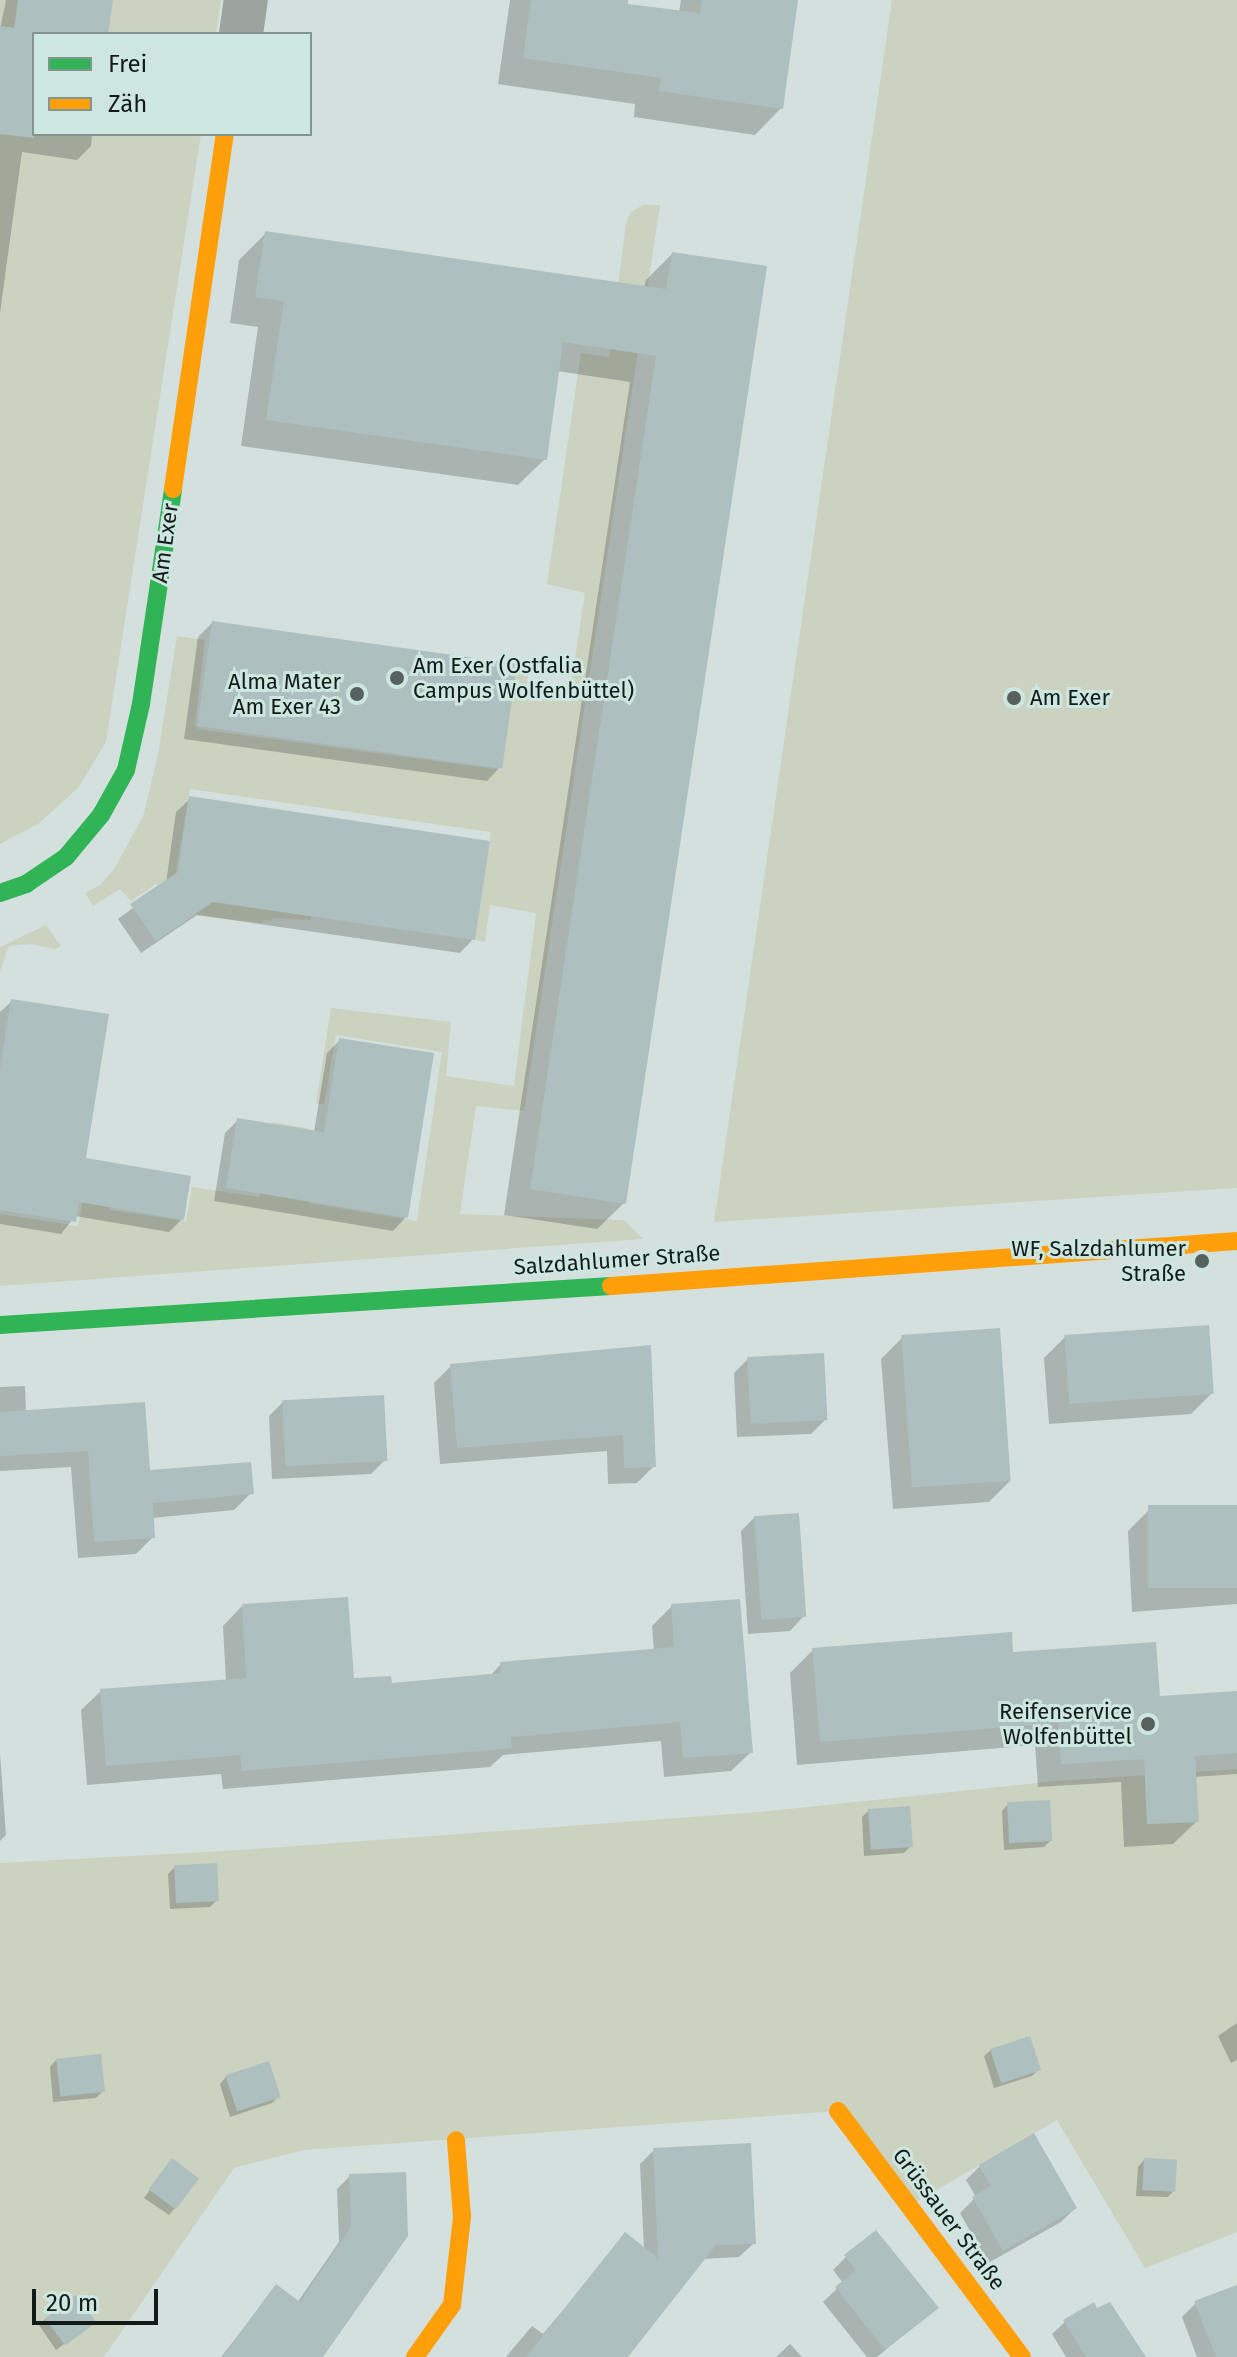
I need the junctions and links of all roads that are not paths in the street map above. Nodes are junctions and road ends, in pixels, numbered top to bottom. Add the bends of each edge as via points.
1 (246, 0) edge
2 (241, 32) edge
3 (225, 136) edge
4 (0, 893) edge
5 (1237, 1241) edge
6 (0, 1325) edge
7 (838, 2111) dead end
8 (456, 2140) dead end
9 (415, 2357) edge
10 (1022, 2357) edge

1 - 2 street
3 - 4 street, Am Exer via 141,704 126,770 101,815 66,857 26,884
5 - 6 street, Salzdahlumer Straße
7 - 10 street, Grüssauer Straße
8 - 9 street via 462,2217 452,2305

